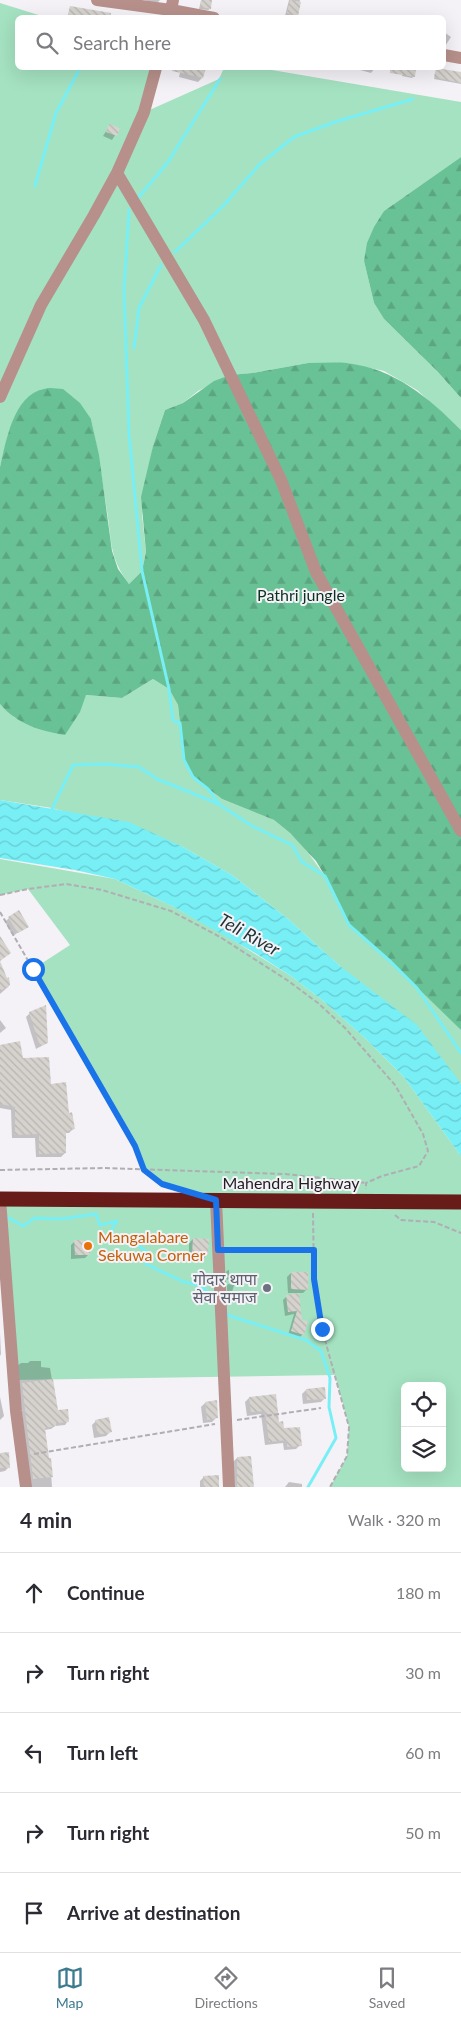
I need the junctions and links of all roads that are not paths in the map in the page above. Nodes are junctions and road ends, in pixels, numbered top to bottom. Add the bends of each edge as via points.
1 (97, 0) edge
2 (171, 9) edge
3 (200, 15) edge
4 (446, 55) edge
5 (461, 58) edge
6 (155, 70) edge
7 (117, 172) junction
8 (0, 397) edge
9 (461, 830) edge
10 (0, 1199) edge
11 (216, 1200) junction
12 (461, 1202) edge
13 (26, 1487) edge
14 (229, 1487) edge

1 - 2 street
2 - 3 street
4 - 5 street
6 - 7 street via 144,112
7 - 8 street via 41,305
7 - 9 street via 204,320 281,480 316,572
10 - 11 highway, Mahendra Highway
10 - 13 street via 16,1412
11 - 12 highway, Mahendra Highway
11 - 14 street

